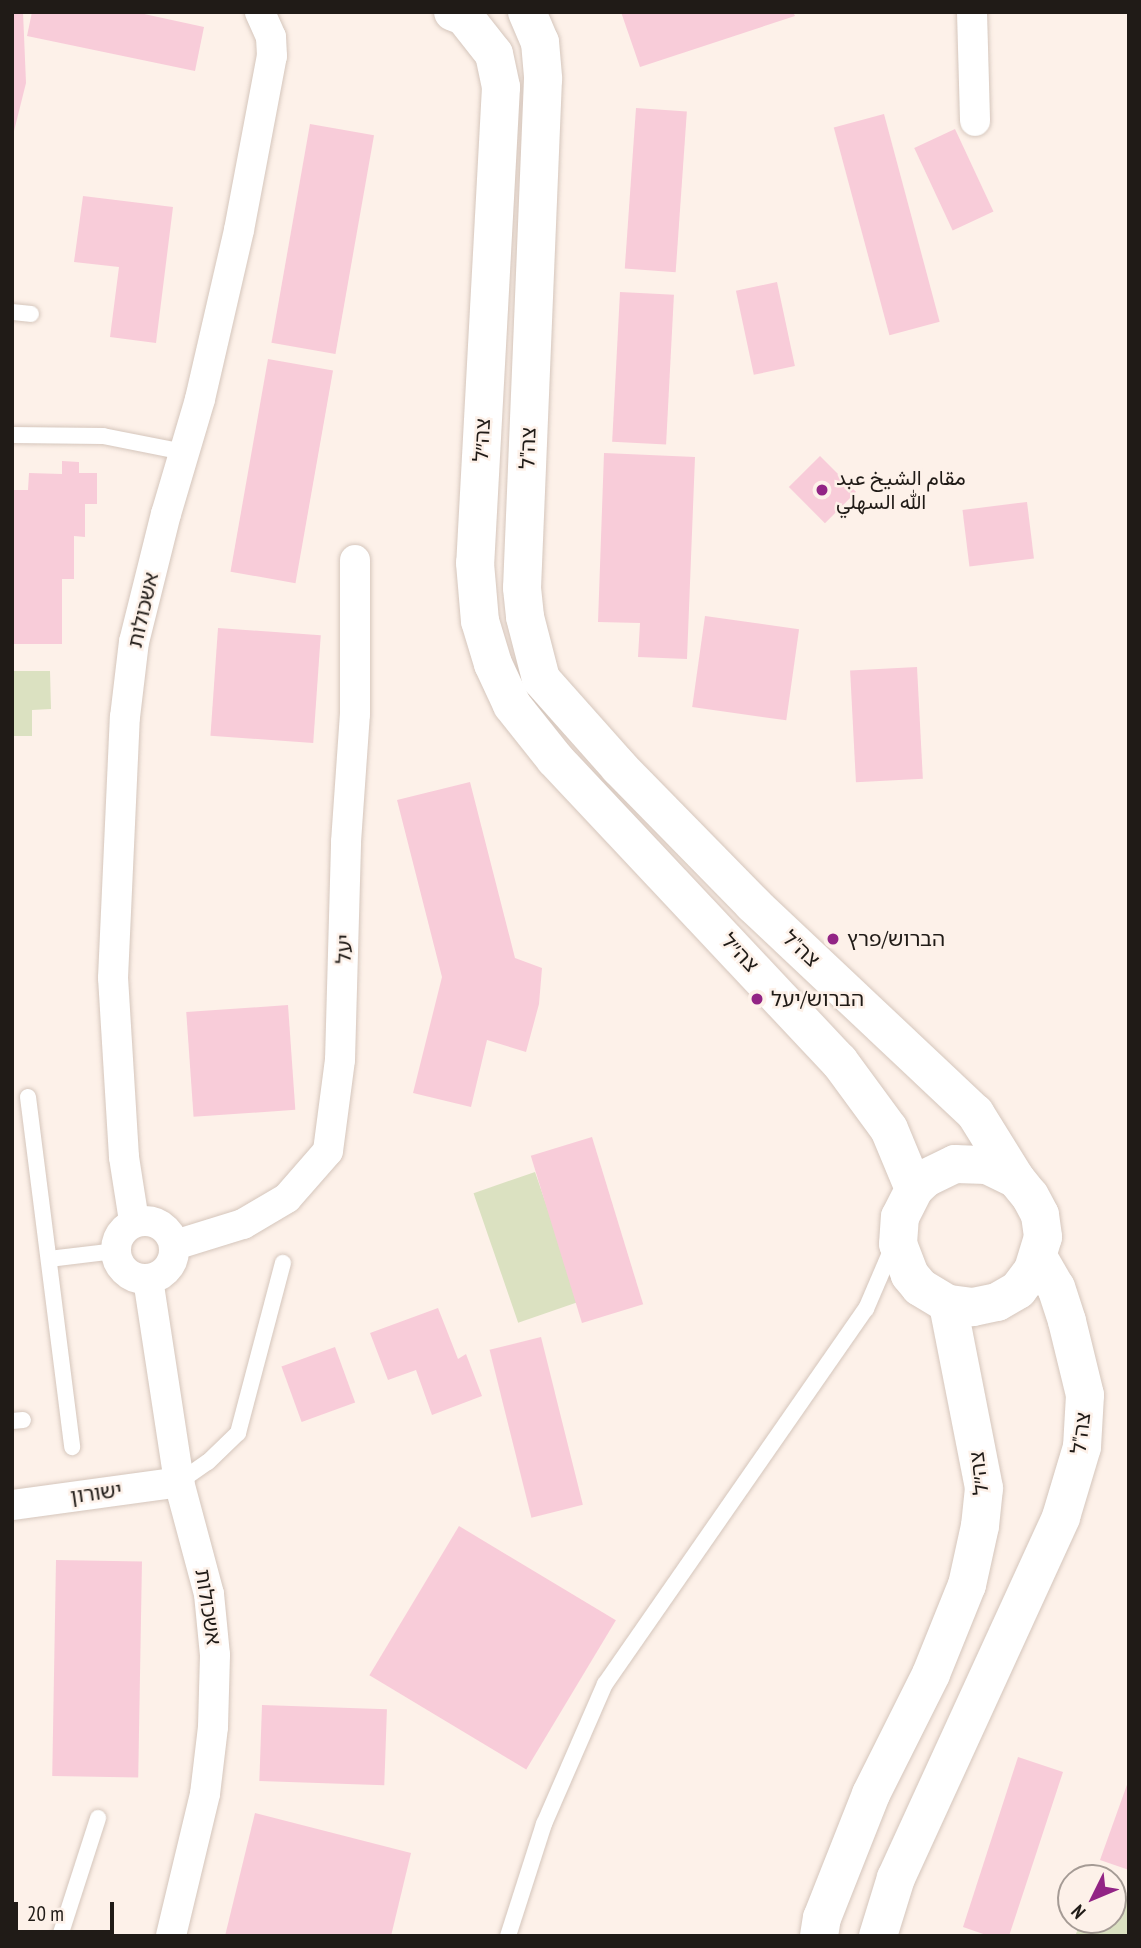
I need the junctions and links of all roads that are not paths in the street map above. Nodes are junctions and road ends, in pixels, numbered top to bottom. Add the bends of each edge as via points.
1 (260, 12) edge
2 (972, 12) edge
3 (472, 19) edge
4 (537, 22) edge
5 (975, 121) dead end
6 (12, 312) edge
7 (31, 314) dead end
8 (12, 435) edge
9 (184, 452) junction
10 (355, 561) dead end
11 (29, 1097) dead end
12 (1016, 1179) junction
13 (914, 1189) junction
14 (134, 1221) junction
15 (898, 1228) junction
16 (174, 1245) junction
17 (115, 1251) junction
18 (48, 1259) junction
19 (1039, 1259) junction
20 (283, 1263) dead end
21 (148, 1279) junction
22 (877, 1283) junction
23 (934, 1296) junction
24 (72, 1447) dead end
25 (179, 1482) junction
26 (12, 1505) edge
27 (98, 1818) dead end
28 (60, 1936) edge
29 (171, 1936) edge
30 (508, 1936) edge
31 (818, 1936) edge
32 (878, 1936) edge

1 - 9 street, אשכולות via 271,37 272,56 239,230
2 - 5 street
3 - 13 main road, צה״ל via 494,54 501,88 475,563 480,621 493,664 512,705 555,759 839,1060 889,1129
4 - 12 main road, צה"ל via 543,79 522,587 541,679 619,767 753,904 975,1113
6 - 7 lane
8 - 9 lane via 103,436
9 - 14 street, אשכולות via 134,642 120,778 113,978 124,1157
10 - 16 street, יעל via 355,714 340,1060 328,1150 287,1198 243,1224
11 - 18 lane
12 - 13 main road via 987,1165 955,1164
12 - 19 main road, צה"ל via 1040,1215
13 - 15 main road
14 - 16 street via 157,1223
14 - 17 street via 121,1232
15 - 22 lane
15 - 23 main road, צה״ל via 903,1260
16 - 21 street via 165,1272
17 - 18 lane
17 - 21 street via 117,1261 130,1275
18 - 24 lane
19 - 23 main road via 1026,1281 1008,1297 973,1307
19 - 32 main road, צה"ל via 1056,1288 1085,1395 1082,1447 1061,1517 896,1878
20 - 25 lane via 238,1433
21 - 25 street, אשכולות
22 - 23 lane via 900,1278
22 - 30 lane via 866,1310 606,1684 544,1824
23 - 31 main road, צה״ל via 985,1488 980,1525 967,1585 932,1674 871,1794
25 - 26 street, ישורון
25 - 29 street, אשכולות via 209,1594 215,1655 205,1794
27 - 28 lane

